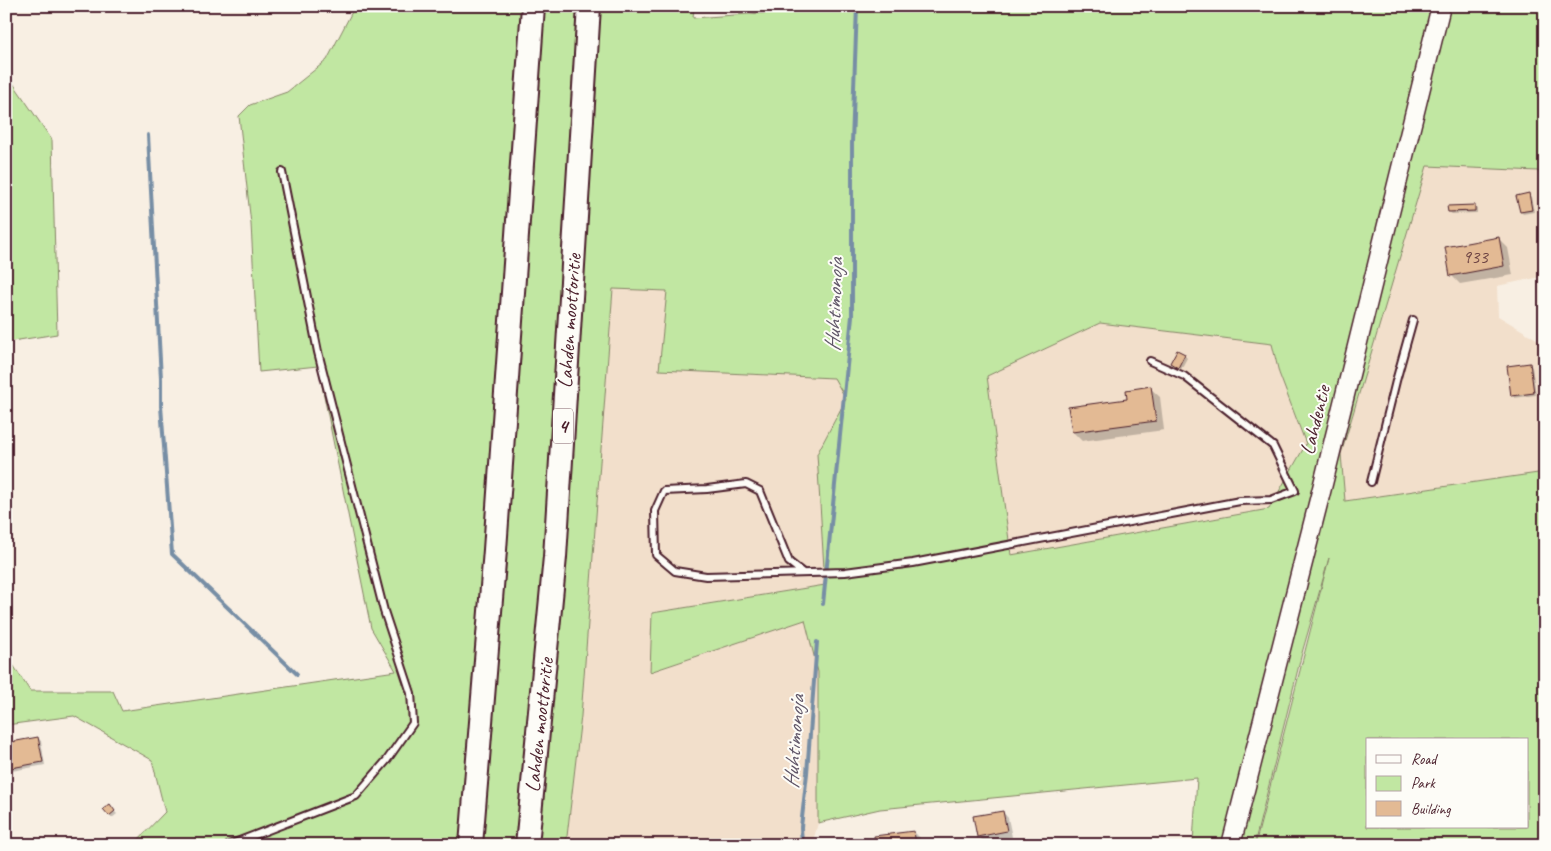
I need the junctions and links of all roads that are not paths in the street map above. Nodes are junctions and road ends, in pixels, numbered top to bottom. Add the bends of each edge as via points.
1 (533, 6) edge
2 (589, 6) edge
3 (1441, 6) edge
4 (282, 172) dead end
5 (1414, 320) dead end
6 (1150, 361) dead end
7 (1371, 482) dead end
8 (803, 573) junction
9 (229, 845) edge
10 (470, 845) edge
11 (527, 845) edge
12 (1231, 845) edge

1 - 10 highway
2 - 11 highway, Lahden moottoritie / 4 via 555,557
3 - 12 main road, Lahdentie
4 - 9 lane via 318,352 384,611 411,693 413,723 356,796
5 - 7 lane
6 - 8 lane via 1184,376 1273,446 1295,491 1270,500 1240,501 913,563
8 - 8 lane via 706,576 675,571 656,555 655,511 664,492 746,484 760,491 789,562

